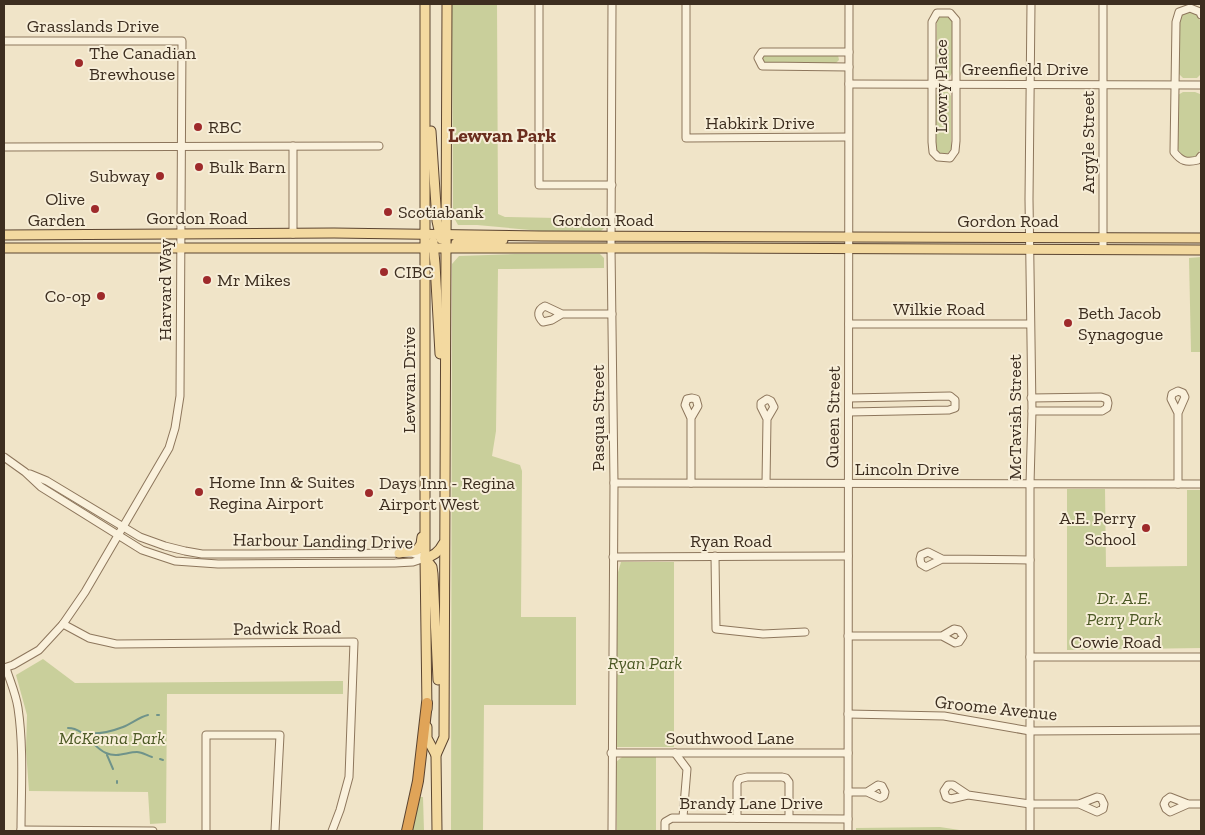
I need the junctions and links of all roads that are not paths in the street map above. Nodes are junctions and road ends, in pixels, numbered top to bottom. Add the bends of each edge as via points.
1 (426, 4) edge
2 (447, 4) edge
3 (539, 4) edge
4 (612, 4) edge
5 (686, 4) edge
6 (849, 4) edge
7 (1031, 4) edge
8 (1104, 4) edge
9 (1201, 15) edge
10 (182, 40) joint
11 (4, 41) edge
12 (426, 48) junction
13 (849, 52) junction
14 (849, 67) junction
15 (849, 84) junction
16 (932, 84) junction
17 (957, 84) junction
18 (1031, 84) junction
19 (1103, 85) junction
20 (1175, 85) junction
21 (1201, 85) edge
22 (848, 137) junction
23 (293, 146) junction
24 (379, 146) dead end
25 (4, 147) edge
26 (181, 147) junction
27 (1201, 156) edge
28 (612, 185) junction
29 (180, 234) junction
30 (292, 234) junction
31 (425, 234) junction
32 (4, 235) edge
33 (611, 236) junction
34 (1030, 236) junction
35 (848, 237) junction
36 (1103, 237) junction
37 (1201, 238) edge
38 (444, 240) junction
39 (430, 247) junction
40 (4, 248) edge
41 (180, 248) junction
42 (611, 248) junction
43 (848, 249) junction
44 (1030, 249) junction
45 (1103, 250) junction
46 (1201, 250) edge
47 (562, 314) dead end
48 (612, 314) junction
49 (849, 324) junction
50 (1030, 324) junction
51 (849, 398) junction
52 (1031, 398) junction
53 (1032, 411) junction
54 (849, 412) junction
55 (1178, 413) dead end
56 (691, 418) dead end
57 (767, 419) dead end
58 (446, 444) junction
59 (4, 457) edge
60 (25, 472) junction
61 (614, 483) junction
62 (691, 483) junction
63 (766, 484) junction
64 (847, 484) junction
65 (1030, 484) junction
66 (1178, 484) junction
67 (1201, 484) edge
68 (425, 492) junction
69 (124, 526) junction
70 (118, 536) junction
71 (444, 544) junction
72 (399, 554) junction
73 (715, 556) junction
74 (848, 556) junction
75 (614, 557) junction
76 (425, 558) junction
77 (942, 559) dead end
78 (1030, 560) junction
79 (63, 624) junction
80 (805, 632) dead end
81 (848, 636) junction
82 (942, 636) dead end
83 (1030, 657) junction
84 (1201, 657) edge
85 (5, 668) edge
86 (426, 703) junction
87 (848, 714) junction
88 (1201, 730) edge
89 (1030, 731) junction
90 (444, 737) junction
91 (611, 753) junction
92 (675, 753) junction
93 (848, 753) junction
94 (436, 755) junction
95 (848, 792) junction
96 (867, 792) dead end
97 (968, 795) dead end
98 (1030, 804) junction
99 (1079, 804) dead end
100 (1188, 804) dead end
101 (1201, 804) edge
102 (683, 818) junction
103 (737, 818) junction
104 (789, 818) junction
105 (848, 819) junction
106 (21, 831) edge
107 (153, 831) edge
108 (206, 831) edge
109 (275, 831) edge
110 (332, 831) edge
111 (407, 831) edge
112 (437, 831) edge
113 (612, 831) edge
114 (665, 831) edge
115 (848, 831) edge
116 (1030, 831) edge

1 - 12 main road
2 - 38 main road, Lewvan Drive
3 - 28 street via 539,185
4 - 28 street, Pasqua Street
5 - 22 street, Habkirk Drive via 686,138
6 - 13 street, Queen Street
7 - 18 street, McTavish Street
8 - 19 street, Argyle Street
9 - 20 street via 1190,8 1179,12
10 - 11 street, Grasslands Drive
10 - 26 street, Harvard Way
12 - 31 main road
12 - 38 main road
13 - 14 street, Queen Street
13 - 14 street via 762,52 758,58 762,66
14 - 15 street, Queen Street
15 - 16 street, Greenfield Drive
15 - 22 street, Queen Street
16 - 17 street, Greenfield Drive
16 - 17 street, Lowry Place via 932,22 937,13 950,13 956,20
16 - 17 street, Lowry Place via 932,142 933,152 938,158 950,158 955,151
17 - 18 street, Greenfield Drive
18 - 19 street, Greenfield Drive
18 - 34 street, McTavish Street
19 - 20 street, Greenfield Drive
19 - 36 street, Argyle Street
20 - 21 street, Greenfield Drive
20 - 27 street via 1174,152 1181,160 1190,162
22 - 35 street, Queen Street
23 - 24 street
23 - 26 street
23 - 30 street
25 - 26 street
26 - 29 street, Harvard Way
28 - 33 street, Pasqua Street
29 - 30 main road, Gordon Road
29 - 32 main road, Gordon Road
29 - 41 street, Harvard Way
30 - 31 main road, Gordon Road
31 - 38 main road, Gordon Road
31 - 39 main road via 431,237
33 - 35 main road, Gordon Road
33 - 38 main road, Gordon Road
33 - 42 street, Pasqua Street
34 - 35 main road, Gordon Road
34 - 36 main road, Gordon Road
34 - 44 street, McTavish Street
35 - 43 street, Queen Street
36 - 37 main road, Gordon Road
36 - 45 street, Argyle Street
38 - 39 main road, Gordon Road
38 - 42 main road, Gordon Road
38 - 58 main road, Lewvan Drive
39 - 41 main road, Gordon Road
39 - 58 main road
39 - 68 main road, Lewvan Drive
40 - 41 main road, Gordon Road
41 - 69 street, Harvard Way via 180,396 175,428 169,448
42 - 43 main road, Gordon Road
42 - 48 street, Pasqua Street
43 - 44 main road, Gordon Road
43 - 49 street, Queen Street
44 - 45 main road, Gordon Road
44 - 50 street, McTavish Street
45 - 46 main road, Gordon Road
47 - 48 street
48 - 61 street, Pasqua Street
49 - 50 street, Wilkie Road
49 - 51 street, Queen Street
50 - 52 street, McTavish Street
51 - 54 street, Queen Street
51 - 54 street via 950,396 956,400 955,408 949,410
52 - 53 street, McTavish Street
52 - 53 street via 1101,397 1108,403 1102,411
53 - 65 street, McTavish Street
54 - 64 street, Queen Street
55 - 66 street
56 - 62 street
57 - 63 street
58 - 71 main road, Lewvan Drive
59 - 60 street, Harbour Landing Drive
60 - 69 street, Harbour Landing Drive via 47,481
60 - 70 street, Harbour Landing Drive via 41,487
61 - 62 street, Lincoln Drive
61 - 75 street, Pasqua Street
62 - 63 street, Lincoln Drive
63 - 64 street, Lincoln Drive
64 - 65 street, Lincoln Drive
64 - 74 street, Queen Street
65 - 66 street, Lincoln Drive
65 - 78 street, McTavish Street
66 - 67 street, Lincoln Drive
68 - 72 main road via 421,544 417,550
68 - 76 main road, Lewvan Drive
69 - 70 street, Harvard Way
69 - 72 street, Harbour Landing Drive via 140,537 165,546 202,554
70 - 76 street, Harbour Landing Drive via 158,556 193,563 395,563
70 - 79 street, Harvard Way
71 - 76 main road via 432,557
71 - 90 main road, Lewvan Drive
72 - 76 street, Harbour Landing Drive
73 - 74 street, Ryan Road
73 - 75 street, Ryan Road
73 - 80 street via 716,629 763,634
74 - 81 street, Queen Street
75 - 91 street, Pasqua Street
76 - 86 main road, Lewvan Drive
76 - 90 main road via 433,574
77 - 78 street
78 - 83 street, McTavish Street
79 - 85 street, Harvard Way via 39,650
79 - 110 street, Padwick Road via 89,638 116,644 354,642 348,777
81 - 82 street
81 - 87 street, Queen Street
83 - 84 street, Cowie Road
83 - 89 street, McTavish Street
85 - 106 street via 18,708
86 - 94 main road, Lewvan Drive via 427,738
86 - 111 highway via 418,781
87 - 89 street, Groome Avenue via 944,716
87 - 93 street, Queen Street
88 - 89 street, Groome Avenue
89 - 98 street, McTavish Street
90 - 94 main road, Lewvan Drive
91 - 92 street, Southwood Lane
91 - 113 street, Pasqua Street
92 - 93 street, Southwood Lane
92 - 102 street via 687,769
93 - 95 street, Queen Street
94 - 112 main road, Lewvan Drive
95 - 96 street
95 - 105 street, Queen Street
97 - 98 street
98 - 99 street
98 - 116 street, McTavish Street
100 - 101 street
102 - 103 street, Brandy Lane Drive
102 - 114 street, Brandy Lane Drive via 667,819
103 - 104 street, Brandy Lane Drive
103 - 104 street via 737,783 747,777 786,778 789,782
104 - 105 street, Brandy Lane Drive
105 - 115 street, Queen Street
106 - 107 street
108 - 109 street via 206,736 280,735

